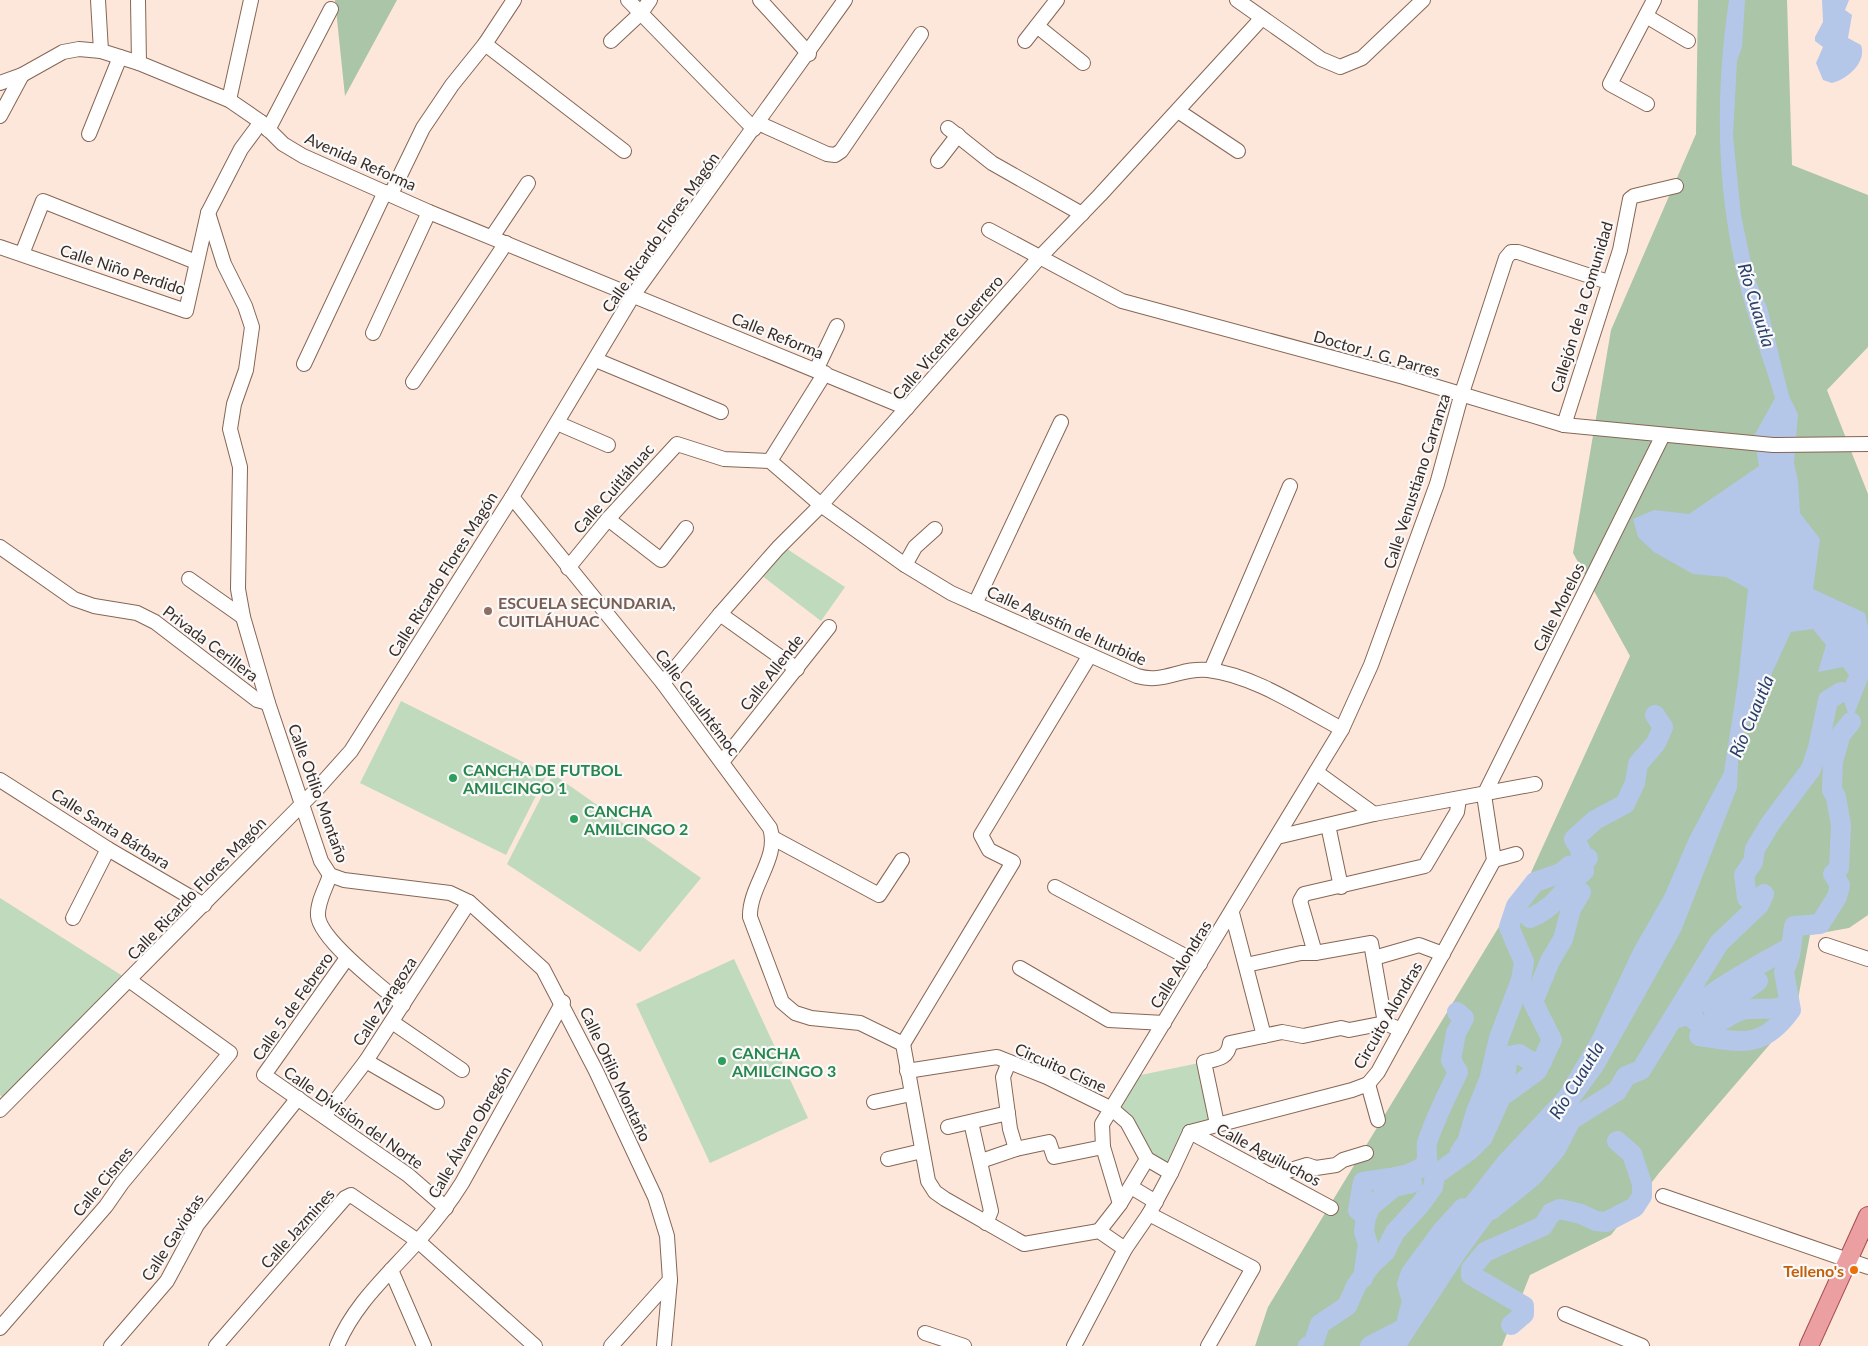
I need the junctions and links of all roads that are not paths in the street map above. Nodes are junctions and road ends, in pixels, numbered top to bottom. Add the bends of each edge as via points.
1 (98, 0) edge
2 (138, 0) edge
3 (251, 0) edge
4 (514, 0) edge
5 (628, 0) edge
6 (650, 0) edge
7 (760, 0) edge
8 (845, 0) edge
9 (1237, 0) edge
10 (1423, 0) edge
11 (1654, 0) edge
12 (1052, 2) edge
13 (331, 9) dead end
14 (641, 13) junction
15 (1646, 16) junction
16 (1262, 18) junction
17 (1037, 26) junction
18 (921, 34) dead end
19 (611, 41) dead end
20 (1025, 41) dead end
21 (1688, 41) dead end
22 (485, 44) junction
23 (101, 51) junction
24 (809, 54) junction
25 (120, 57) junction
26 (139, 63) junction
27 (1083, 63) dead end
28 (22, 75) junction
29 (0, 83) edge
30 (229, 100) junction
31 (1648, 104) dead end
32 (1178, 111) junction
33 (0, 116) edge
34 (265, 126) junction
35 (756, 126) junction
36 (89, 134) dead end
37 (624, 151) dead end
38 (1238, 151) dead end
39 (938, 161) dead end
40 (528, 183) dead end
41 (1676, 186) dead end
42 (388, 193) junction
43 (430, 212) junction
44 (208, 213) junction
45 (1082, 214) junction
46 (989, 230) dead end
47 (492, 237) junction
48 (506, 242) junction
49 (0, 246) edge
50 (22, 254) junction
51 (1039, 258) junction
52 (196, 262) junction
53 (1608, 282) junction
54 (634, 294) junction
55 (837, 326) dead end
56 (373, 332) dead end
57 (596, 360) junction
58 (304, 364) dead end
59 (821, 371) junction
60 (413, 382) dead end
61 (1461, 396) junction
62 (908, 408) junction
63 (721, 412) dead end
64 (1062, 422) dead end
65 (557, 423) junction
66 (1564, 425) junction
67 (1663, 435) junction
68 (1868, 444) edge
69 (608, 445) dead end
70 (770, 461) junction
71 (1290, 486) dead end
72 (512, 497) junction
73 (821, 505) junction
74 (608, 519) junction
75 (686, 528) dead end
76 (935, 529) dead end
77 (0, 547) edge
78 (905, 565) junction
79 (568, 568) junction
80 (189, 579) dead end
81 (975, 604) junction
82 (720, 614) junction
83 (243, 617) junction
84 (829, 627) dead end
85 (1090, 655) junction
86 (797, 669) junction
87 (1211, 670) junction
88 (663, 683) junction
89 (268, 703) junction
90 (1342, 728) junction
91 (722, 762) junction
92 (1316, 772) junction
93 (0, 780) edge
94 (1535, 784) dead end
95 (1484, 795) junction
96 (1459, 799) junction
97 (302, 803) junction
98 (1374, 814) junction
99 (1328, 825) junction
100 (1277, 836) junction
101 (773, 838) junction
102 (108, 849) junction
103 (1516, 854) dead end
104 (902, 860) dead end
105 (1494, 860) junction
106 (330, 875) junction
107 (1055, 887) dead end
108 (1341, 887) junction
109 (469, 902) junction
110 (204, 905) junction
111 (1232, 913) junction
112 (73, 918) dead end
113 (1826, 945) dead end
114 (1315, 953) junction
115 (1443, 954) junction
116 (347, 958) junction
117 (1374, 958) junction
118 (1868, 959) edge
119 (1200, 964) junction
120 (1246, 966) junction
121 (1020, 968) dead end
122 (130, 980) junction
123 (562, 1002) junction
124 (403, 1005) junction
125 (392, 1022) junction
126 (1164, 1023) junction
127 (1385, 1023) junction
128 (1401, 1030) junction
129 (1264, 1036) junction
130 (903, 1044) junction
131 (366, 1061) junction
132 (1009, 1062) junction
133 (462, 1070) dead end
134 (907, 1071) junction
135 (264, 1075) joint
136 (1368, 1084) junction
137 (911, 1094) junction
138 (298, 1098) junction
139 (437, 1102) dead end
140 (874, 1102) dead end
141 (1112, 1109) junction
142 (0, 1110) edge
143 (1008, 1113) junction
144 (324, 1116) junction
145 (1378, 1120) dead end
146 (971, 1122) junction
147 (1217, 1124) junction
148 (948, 1127) dead end
149 (1190, 1132) junction
150 (1103, 1146) junction
151 (1016, 1149) junction
152 (922, 1151) junction
153 (1366, 1153) dead end
154 (888, 1158) dead end
155 (1147, 1158) junction
156 (981, 1161) junction
157 (1171, 1173) junction
158 (1271, 1176) junction
159 (1131, 1187) junction
160 (1663, 1196) dead end
161 (1120, 1204) junction
162 (446, 1208) junction
163 (1152, 1208) junction
164 (1331, 1208) dead end
165 (1868, 1216) edge
166 (986, 1223) junction
167 (1100, 1231) junction
168 (418, 1241) junction
169 (1125, 1249) junction
170 (1848, 1261) junction
171 (1868, 1267) edge
172 (391, 1270) junction
173 (670, 1280) junction
174 (1565, 1314) dead end
175 (0, 1328) edge
176 (925, 1332) dead end
177 (1616, 1341) edge
178 (111, 1346) edge
179 (216, 1346) edge
180 (336, 1346) edge
181 (424, 1346) edge
182 (535, 1346) edge
183 (611, 1346) edge
184 (664, 1346) edge
185 (964, 1346) edge
186 (1074, 1346) edge
187 (1208, 1346) edge
188 (1642, 1346) edge
189 (1809, 1346) edge

1 - 23 street
2 - 26 street
3 - 30 street
4 - 22 street
5 - 14 street
6 - 14 street
7 - 24 street
8 - 24 street, Calle Ricardo Flores Magón
9 - 16 street
10 - 16 street via 1362,58 1340,67 1321,59
11 - 15 street
12 - 17 street
13 - 34 street, Calle Niño Perdido
14 - 19 street
14 - 35 street
15 - 21 street
15 - 31 street via 1610,84
16 - 32 street, Calle Vicente Guerrero
17 - 20 street
17 - 27 street
18 - 35 street via 841,151 835,155
22 - 37 street
22 - 42 street via 423,128
23 - 25 street, Avenida Reforma
23 - 28 street, Avenida Reforma via 78,49 63,52
24 - 35 street, Calle Ricardo Flores Magón
25 - 26 street, Avenida Reforma
25 - 36 street
26 - 30 street, Avenida Reforma
28 - 29 street, Avenida Reforma
28 - 33 street
30 - 34 street, Avenida Reforma
32 - 38 street
32 - 45 street, Calle Vicente Guerrero
34 - 42 street, Avenida Reforma via 283,144 303,156
34 - 44 street, Calle Niño Perdido via 242,149
35 - 54 street, Calle Ricardo Flores Magón
39 - 45 street via 953,132 992,163
40 - 47 street
41 - 53 street, Callejón de la Comunidad via 1630,198 1620,250
42 - 43 street, Avenida Reforma
42 - 58 street
43 - 47 street, Avenida Reforma
43 - 56 street
44 - 52 street, Calle Niño Perdido
44 - 83 street, Calle Otilio Montaño via 224,264 252,327 246,370 234,404 230,429 240,467 238,589
45 - 51 street, Calle Vicente Guerrero
46 - 51 street, Doctor J. G. Parres
47 - 48 street, Avenida Reforma
48 - 54 street, Avenida Reforma
48 - 60 street
49 - 50 street, Calle Niño Perdido
50 - 52 street via 43,201
50 - 52 street, Calle Niño Perdido via 186,311
51 - 61 street, Doctor J. G. Parres via 1122,300 1404,377
51 - 62 street, Calle Vicente Guerrero
53 - 61 street, Calle Venustiano Carranza via 1511,252 1506,258
53 - 66 street, Callejón de la Comunidad
54 - 57 street, Calle Ricardo Flores Magón
54 - 59 street, Calle Reforma
55 - 59 street
57 - 63 street
57 - 65 street, Calle Ricardo Flores Magón
59 - 62 street, Calle Reforma
59 - 70 street
61 - 66 street, Doctor J. G. Parres
61 - 90 street, Calle Venustiano Carranza via 1437,484 1371,665
62 - 73 street, Calle Vicente Guerrero
64 - 81 street
65 - 69 street
65 - 72 street, Calle Ricardo Flores Magón
66 - 67 street, Doctor J. G. Parres
67 - 68 street, Doctor J. G. Parres via 1773,445
67 - 95 street, Calle Morelos
70 - 73 street
70 - 74 street, Calle Cuitláhuac via 724,459 677,444
71 - 87 street
72 - 79 street, Calle Cuauhtémoc
72 - 97 street, Calle Ricardo Flores Magón via 350,751
73 - 78 street, Calle Agustín de Iturbide
73 - 82 street, Calle Vicente Guerrero
74 - 75 street via 661,560
74 - 79 street, Calle Cuitláhuac
76 - 78 street via 915,547
77 - 89 street, Privada Cerillera via 74,599 137,613 155,622 257,700
78 - 81 street, Calle Agustín de Iturbide
79 - 88 street, Calle Cuauhtémoc
80 - 83 street
81 - 85 street, Calle Agustín de Iturbide
82 - 86 street
82 - 88 street, Calle Vicente Guerrero
83 - 89 street, Calle Otilio Montaño
84 - 86 street, Calle Allende
85 - 87 street, Calle Agustín de Iturbide via 1150,680 1193,669
85 - 130 street via 981,835 989,850 1012,862
86 - 91 street, Calle Allende
87 - 90 street, Calle Agustín de Iturbide via 1251,682
88 - 91 street, Calle Cuauhtémoc
89 - 97 street, Calle Otilio Montaño
90 - 92 street, Calle Alondras
91 - 101 street, Calle Cuauhtémoc via 770,828
92 - 98 street
92 - 100 street, Calle Alondras
93 - 102 street, Calle Santa Bárbara
94 - 95 street
95 - 96 street
95 - 105 street
96 - 98 street
96 - 108 street via 1457,812 1425,866
97 - 106 street, Calle Otilio Montaño
97 - 110 street, Calle Ricardo Flores Magón
98 - 99 street
99 - 100 street
99 - 108 street
100 - 111 street, Calle Alondras
101 - 104 street via 879,895
101 - 130 street via 749,903 750,917 782,1002 795,1013 811,1018 860,1023
102 - 110 street, Calle Santa Bárbara
102 - 112 street
103 - 105 street
105 - 115 street, Circuito Alondras
106 - 109 street, Calle Otilio Montaño via 344,880 450,893
106 - 116 street via 319,905 318,918
107 - 119 street
108 - 114 street via 1301,897
109 - 123 street, Calle Otilio Montaño via 543,969
109 - 124 street, Calle Zaragoza
110 - 122 street, Calle Ricardo Flores Magón
111 - 119 street, Calle Alondras
111 - 120 street
113 - 118 street
114 - 117 street via 1371,943
114 - 120 street
115 - 117 street via 1419,945
115 - 128 street, Circuito Alondras
116 - 124 street
116 - 135 street, Calle 5 de Febrero
117 - 127 street
119 - 126 street, Calle Alondras
120 - 129 street
121 - 126 street via 1109,1020
122 - 142 street, Calle Ricardo Flores Magón
122 - 175 street, Calle Cisnes via 230,1053 106,1206
123 - 162 street, Calle Álvaro Obregón
123 - 173 street, Calle Otilio Montaño via 655,1197 666,1236
124 - 125 street, Calle Zaragoza
125 - 131 street, Calle Zaragoza
125 - 133 street
126 - 141 street, Calle Alondras
127 - 128 street
127 - 129 street via 1303,1036 1282,1032
128 - 136 street, Circuito Alondras
129 - 147 street via 1230,1043 1224,1057 1204,1062
130 - 134 street
131 - 139 street
131 - 144 street, Calle Zaragoza
132 - 134 street, Circuito Cisne via 997,1057
132 - 141 street, Circuito Cisne
132 - 143 street via 1003,1077
134 - 137 street
135 - 138 street, Calle División del Norte
136 - 145 street
136 - 147 street, Circuito Alondras
137 - 140 street
137 - 152 street
138 - 144 street, Calle División del Norte
138 - 178 street, Calle Gaviotas via 197,1225 167,1281
141 - 150 street, Calle Alondras via 1102,1124
141 - 155 street, Circuito Cisne via 1127,1122
143 - 146 street
143 - 151 street
144 - 162 street, Calle División del Norte via 408,1175
146 - 148 street
146 - 156 street
147 - 149 street, Circuito Alondras
149 - 157 street
149 - 158 street, Calle Aguiluchos
150 - 151 street via 1054,1156 1049,1142
150 - 161 street, Calle Alondras
151 - 156 street
152 - 154 street
152 - 166 street via 928,1181 935,1192
153 - 158 street via 1336,1165 1316,1168 1307,1165
155 - 157 street, Circuito Cisne
155 - 159 street
156 - 166 street via 991,1211
157 - 163 street
158 - 164 street, Calle Aguiluchos
159 - 161 street
159 - 163 street
160 - 170 street
161 - 167 street
162 - 168 street, Calle Álvaro Obregón
163 - 169 street
163 - 187 street via 1253,1268
165 - 170 main road
166 - 167 street via 1024,1244
167 - 169 street
168 - 172 street, Calle Álvaro Obregón
168 - 179 street, Calle Jazmines via 351,1195 345,1198
168 - 182 street
169 - 186 street
170 - 171 street
170 - 189 main road
172 - 180 street via 346,1324
172 - 181 street
173 - 183 street
173 - 184 street, Calle Otilio Montaño
174 - 177 street
176 - 185 street
177 - 188 street

